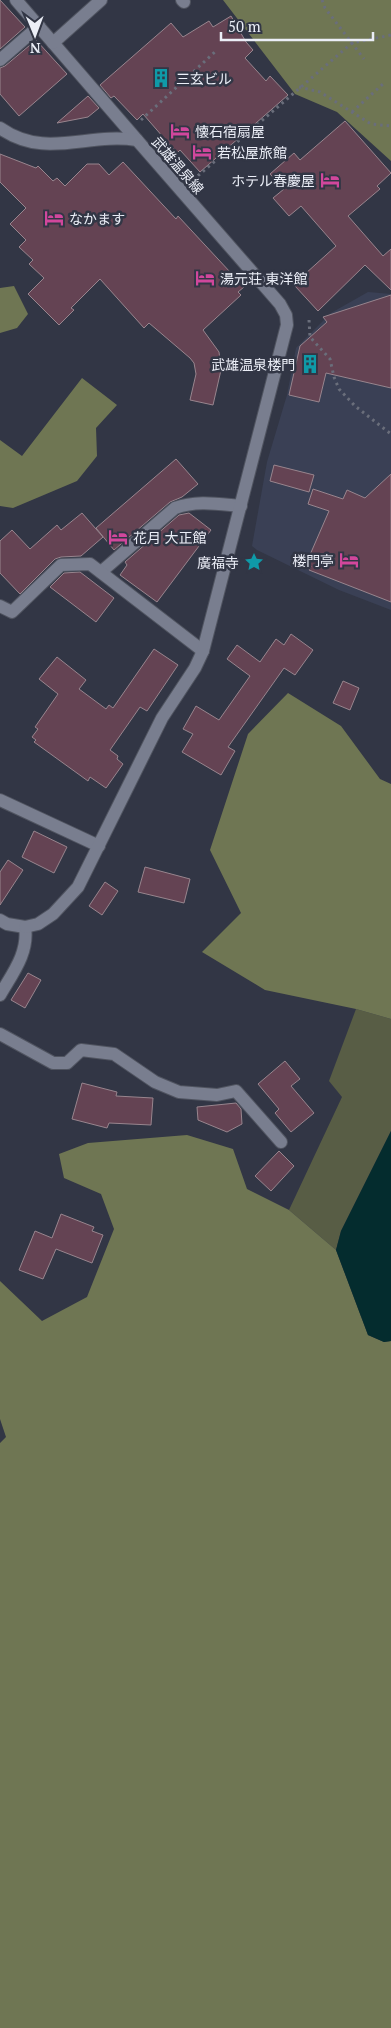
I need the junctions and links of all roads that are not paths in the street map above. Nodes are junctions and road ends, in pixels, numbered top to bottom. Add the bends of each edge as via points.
1 (16, 0) edge
2 (101, 0) edge
3 (39, 26) junction
4 (53, 43) junction
5 (0, 60) edge
6 (0, 128) edge
7 (137, 140) junction
8 (241, 506) junction
9 (100, 572) junction
10 (0, 606) edge
11 (203, 651) junction
12 (0, 800) edge
13 (99, 846) junction
14 (0, 920) edge
15 (25, 927) junction
16 (0, 996) edge
17 (0, 1034) edge
18 (281, 1142) dead end

1 - 3 street
2 - 4 street
3 - 4 street
3 - 5 street
4 - 7 street
6 - 7 street, 武雄温泉線 via 11,136 47,145 119,137
7 - 8 street, 武雄温泉線 via 280,304 286,315 287,325
8 - 9 street via 199,502 175,508
8 - 11 street, 武雄温泉線
9 - 10 street via 90,564 61,565 12,612
9 - 11 street
11 - 13 street, 武雄温泉線 via 162,718
12 - 13 street
13 - 15 street, 武雄温泉線 via 78,887 53,914 38,924
14 - 15 street
15 - 16 street via 27,938 22,956
17 - 18 street via 53,1063 67,1063 80,1050 114,1054 155,1082 179,1092 216,1095 236,1091

